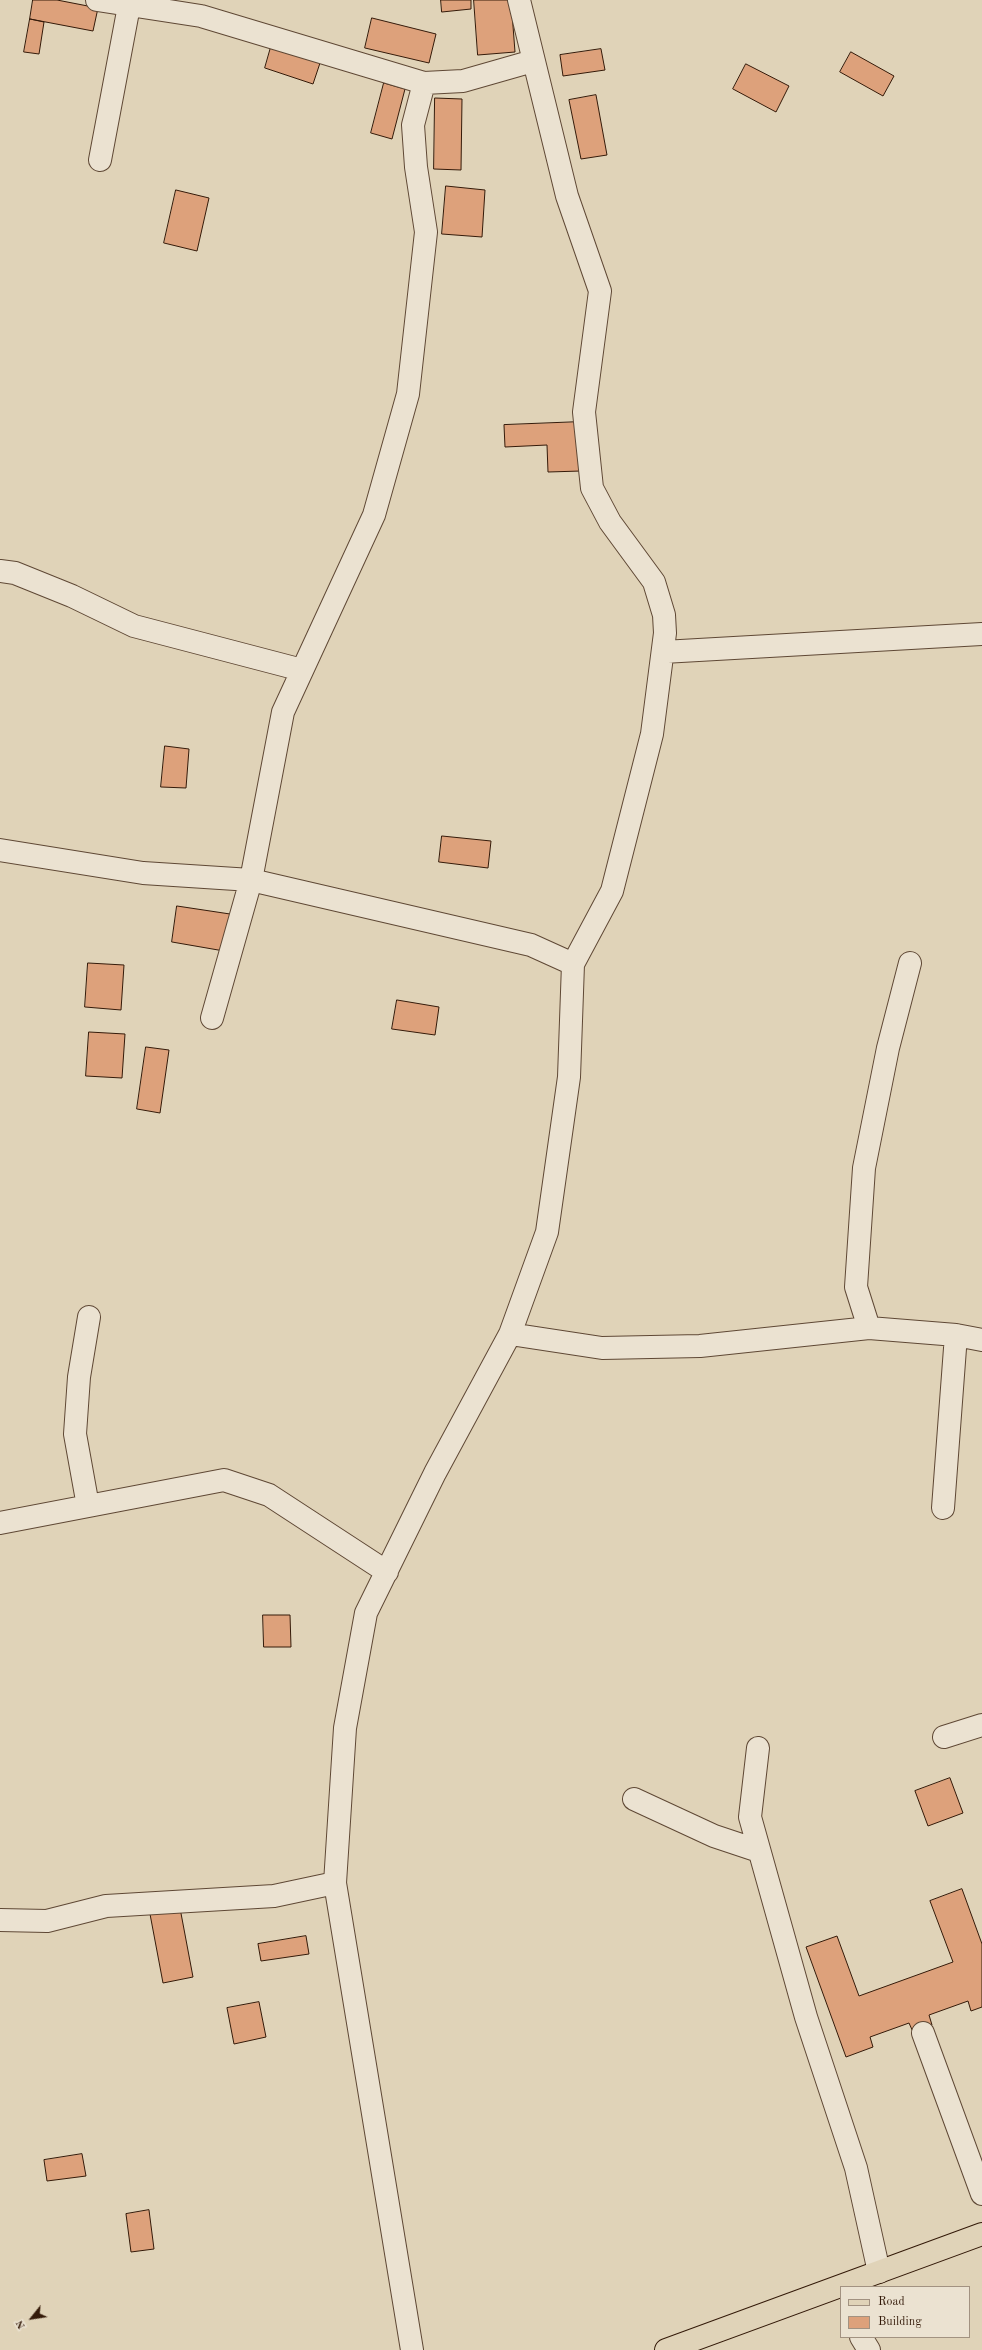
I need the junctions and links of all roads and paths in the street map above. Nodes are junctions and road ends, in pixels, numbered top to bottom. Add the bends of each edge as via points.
1 (97, 0) edge
2 (518, 0) edge
3 (129, 6) junction
4 (533, 61) junction
5 (424, 83) junction
6 (100, 160) dead end
7 (0, 571) edge
8 (982, 634) edge
9 (663, 652) junction
10 (302, 670) junction
11 (0, 850) edge
12 (251, 880) junction
13 (573, 964) junction
14 (910, 964) dead end
15 (212, 1018) dead end
16 (88, 1316) dead end
17 (869, 1328) junction
18 (510, 1334) junction
19 (956, 1335) junction
20 (982, 1340) edge
21 (88, 1506) junction
22 (943, 1508) dead end
23 (0, 1523) edge
24 (386, 1572) junction
25 (982, 1725) edge
26 (944, 1737) dead end
27 (758, 1748) dead end
28 (634, 1799) dead end
29 (759, 1851) junction
30 (335, 1883) junction
31 (0, 1920) edge
32 (923, 2033) dead end
33 (982, 2194) edge
34 (982, 2234) edge
35 (879, 2272) junction
36 (853, 2286) edge
37 (838, 2294) edge
38 (863, 2338) edge
39 (412, 2350) edge
40 (666, 2350) edge
41 (869, 2350) edge

1 - 3 street
2 - 4 street
3 - 5 street via 202,16
3 - 6 street
4 - 5 street via 463,81
4 - 9 street via 567,196 600,291 584,412 592,488 610,522 654,582 664,615
5 - 10 street via 413,125 416,167 426,232 408,394 374,515
7 - 10 street via 15,573 72,596 134,626
8 - 9 street
9 - 13 street via 652,734 612,891
10 - 12 street via 283,712
11 - 12 street via 143,873
12 - 13 street via 531,945
12 - 15 street
13 - 18 street via 569,1077 547,1232
14 - 17 street via 888,1048 864,1168 856,1287
16 - 21 street via 75,1434
17 - 18 street via 700,1346 602,1348
17 - 19 street
18 - 24 street via 435,1473
19 - 20 street
19 - 22 street
21 - 23 street
21 - 24 street via 224,1480 269,1495
24 - 30 street via 366,1613 345,1728
25 - 26 street
27 - 29 street via 750,1817
28 - 29 street via 714,1836
29 - 35 street via 806,2017 856,2168
30 - 31 street via 274,1896 106,1906 47,1921
30 - 39 street
32 - 33 street
34 - 35 main road
35 - 36 main road
37 - 40 main road
38 - 41 street

